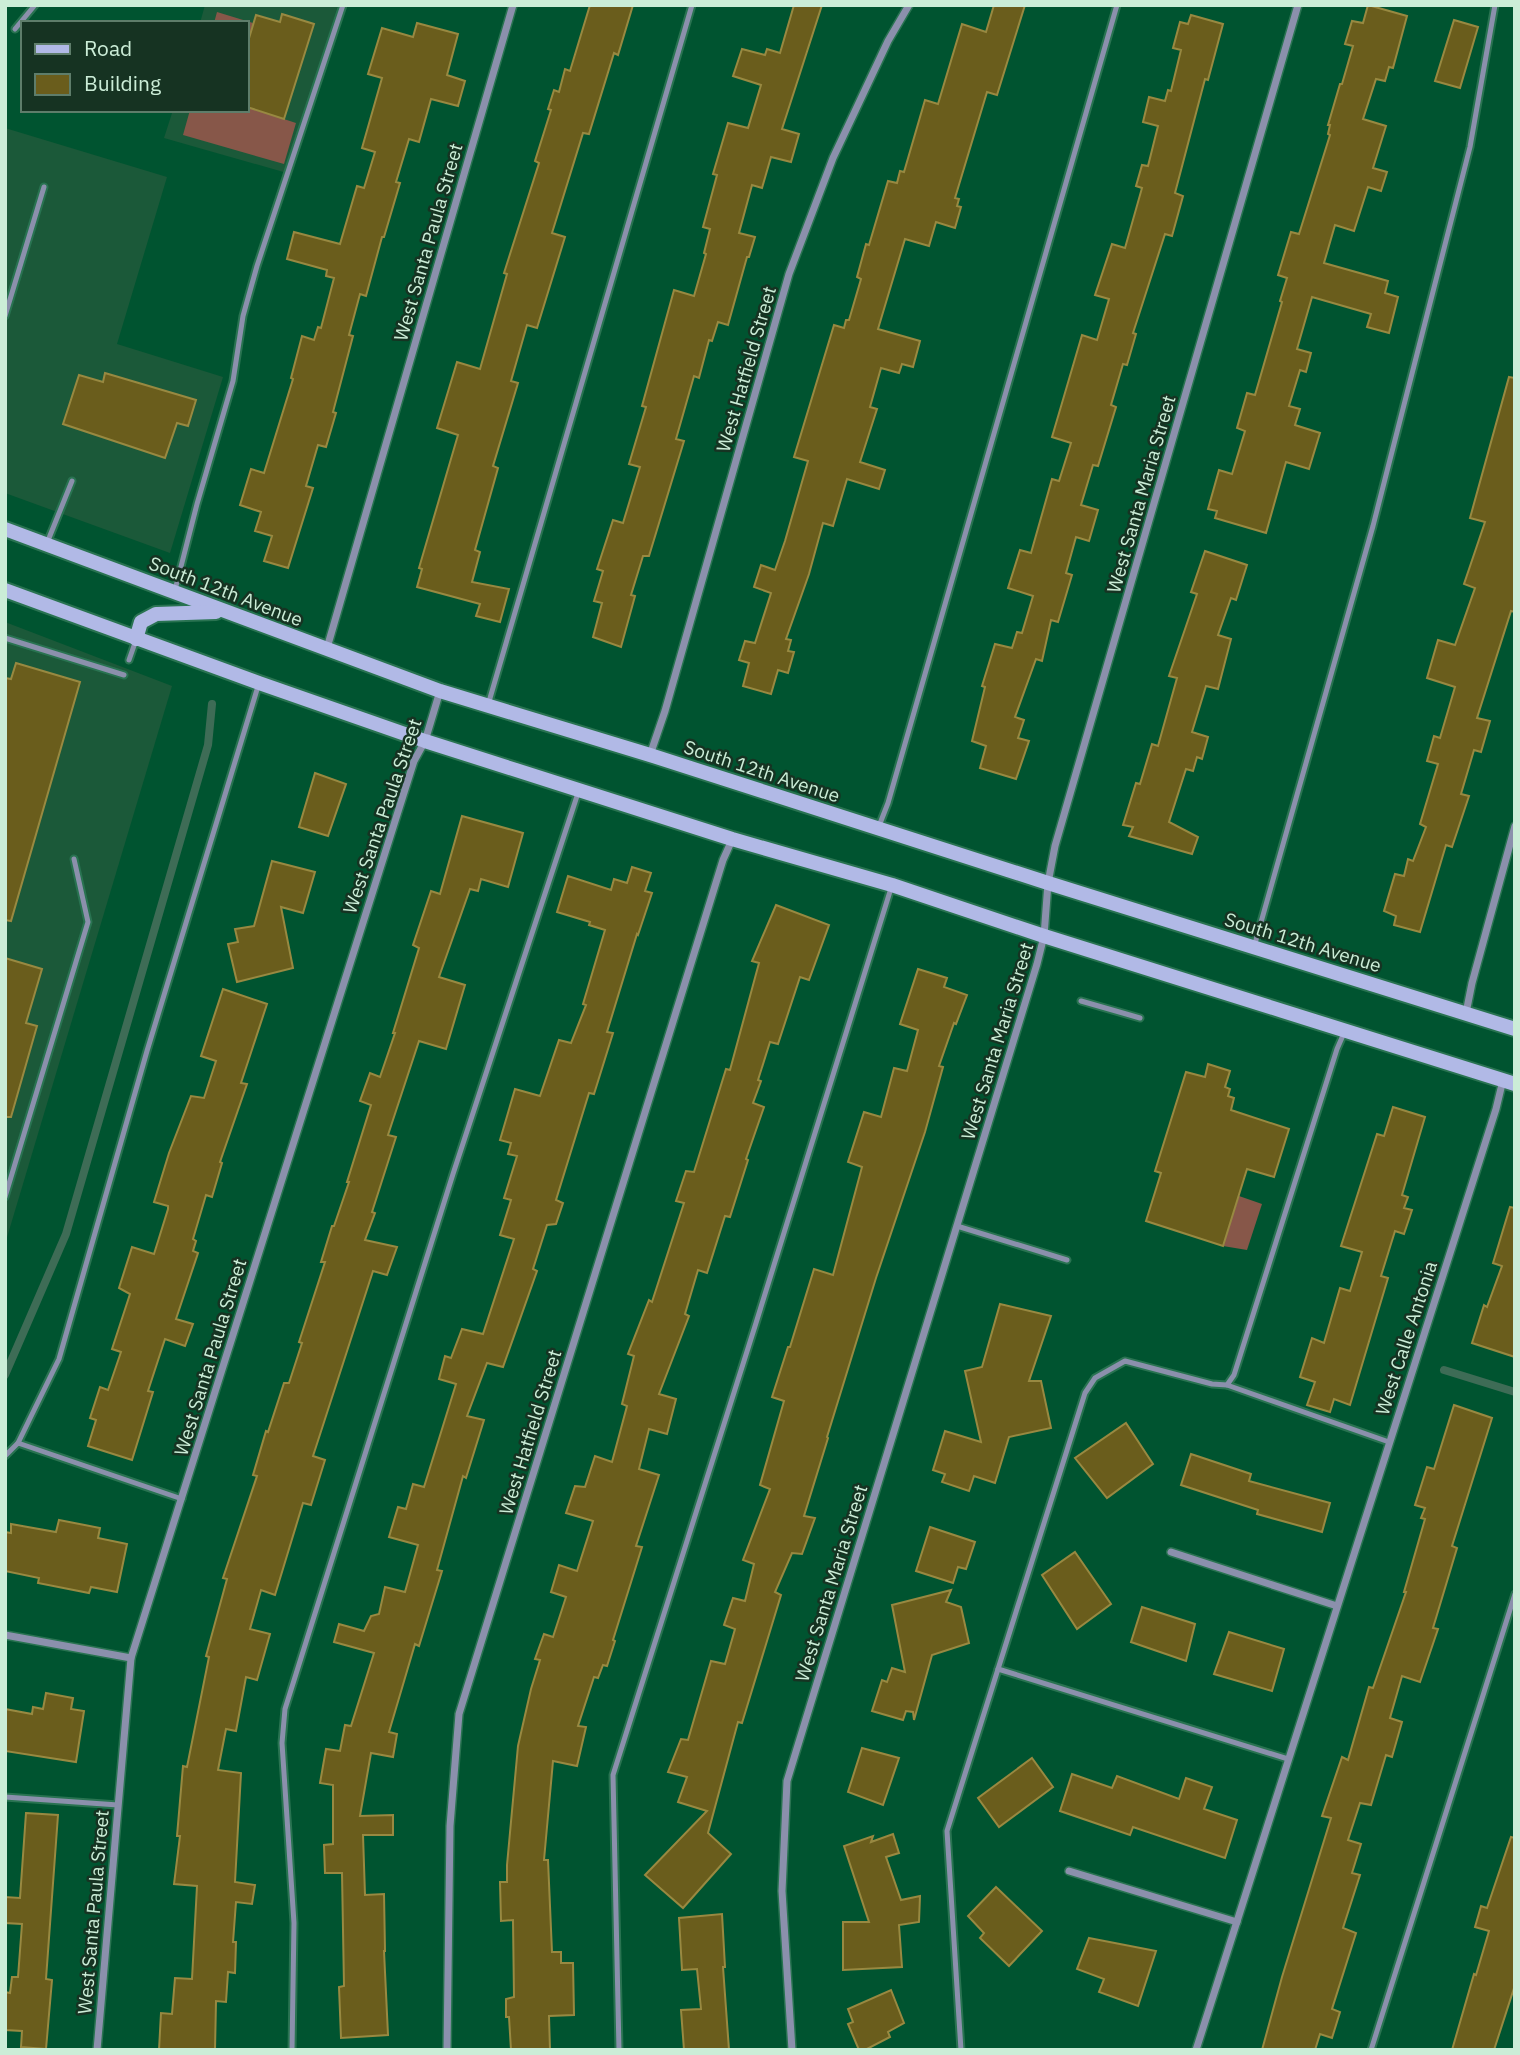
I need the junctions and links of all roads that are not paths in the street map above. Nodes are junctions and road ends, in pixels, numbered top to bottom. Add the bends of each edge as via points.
1 (35, 5) edge
2 (343, 5) edge
3 (513, 5) edge
4 (692, 5) edge
5 (909, 5) edge
6 (1117, 5) edge
7 (1298, 5) edge
8 (1495, 5) edge
9 (22, 21) edge
10 (21, 22) edge
11 (15, 29) dead end
12 (44, 187) dead end
13 (5, 316) edge
14 (72, 481) dead end
15 (5, 530) edge
16 (46, 544) junction
17 (5, 590) edge
18 (175, 592) junction
19 (224, 612) junction
20 (5, 638) edge
21 (136, 639) junction
22 (326, 649) junction
23 (129, 660) dead end
24 (124, 675) dead end
25 (259, 683) junction
26 (440, 691) junction
27 (488, 707) junction
28 (425, 741) junction
29 (650, 755) junction
30 (579, 790) junction
31 (1515, 826) edge
32 (878, 829) junction
33 (732, 839) junction
34 (74, 859) dead end
35 (1048, 883) junction
36 (892, 885) junction
37 (1045, 936) junction
38 (1254, 947) junction
39 (1081, 1001) dead end
40 (1465, 1014) junction
41 (1140, 1018) dead end
42 (1515, 1029) edge
43 (1345, 1030) junction
44 (1509, 1082) edge
45 (5, 1197) edge
46 (957, 1226) junction
47 (1067, 1260) dead end
48 (1227, 1385) junction
49 (1389, 1442) junction
50 (18, 1443) junction
51 (5, 1456) edge
52 (182, 1499) junction
53 (1171, 1552) dead end
54 (1515, 1594) edge
55 (1338, 1606) junction
56 (5, 1635) edge
57 (131, 1658) junction
58 (998, 1669) junction
59 (1288, 1759) junction
60 (5, 1797) edge
61 (118, 1805) junction
62 (1069, 1871) dead end
63 (1237, 1922) junction
64 (97, 2050) edge
65 (292, 2050) edge
66 (447, 2050) edge
67 (619, 2050) edge
68 (792, 2050) edge
69 (961, 2050) edge
70 (1196, 2050) edge
71 (1371, 2050) edge

1 - 9 lane
2 - 18 lane via 257,266 233,381
3 - 22 street, West Santa Paula Street
4 - 27 lane
5 - 29 street, West Hatfield Street via 833,158 789,274
6 - 32 lane
7 - 35 street, West Santa Maria Street
8 - 38 lane via 1470,147 1380,499
10 - 11 lane
12 - 13 lane
14 - 16 lane
15 - 16 main road, South 12th Avenue
16 - 18 main road, South 12th Avenue
17 - 21 main road
18 - 19 main road, South 12th Avenue
19 - 21 main road via 156,614 141,622
19 - 22 main road, South 12th Avenue
20 - 24 lane
21 - 23 lane
21 - 25 main road
22 - 26 main road, South 12th Avenue
25 - 28 main road
25 - 50 lane via 59,1359
26 - 27 main road, South 12th Avenue
26 - 28 street, West Santa Paula Street
27 - 29 main road, South 12th Avenue
28 - 30 main road
28 - 52 street, West Santa Paula Street via 414,761
29 - 32 main road, South 12th Avenue
30 - 33 main road
30 - 65 lane via 285,1709 282,1743 294,1923
31 - 40 street
32 - 35 main road, South 12th Avenue
33 - 36 main road
33 - 66 street, West Hatfield Street via 459,1714 450,1826
34 - 45 lane via 88,922
35 - 37 street, West Santa Maria Street
35 - 38 main road, South 12th Avenue
36 - 37 main road
36 - 67 lane via 613,1775
37 - 43 main road
37 - 46 street, West Santa Maria Street
38 - 40 main road, South 12th Avenue
39 - 41 lane
40 - 42 main road, South 12th Avenue
43 - 44 main road
43 - 48 lane
44 - 49 street, West Calle Antonia via 1496,1109
46 - 47 lane
46 - 68 street, West Santa Maria Street via 787,1781 782,1891
48 - 49 lane
48 - 58 lane via 1125,1361 1096,1378 1085,1393
49 - 55 street, West Calle Antonia
50 - 51 lane
50 - 52 lane
52 - 57 street, West Santa Paula Street
53 - 55 street
54 - 71 lane
55 - 59 street, West Calle Antonia
56 - 57 street
57 - 61 street, West Santa Paula Street
58 - 59 lane
58 - 69 lane via 947,1831
59 - 63 street, West Calle Antonia
60 - 61 lane
61 - 64 street, West Santa Paula Street
62 - 63 street
63 - 70 street, West Calle Antonia

